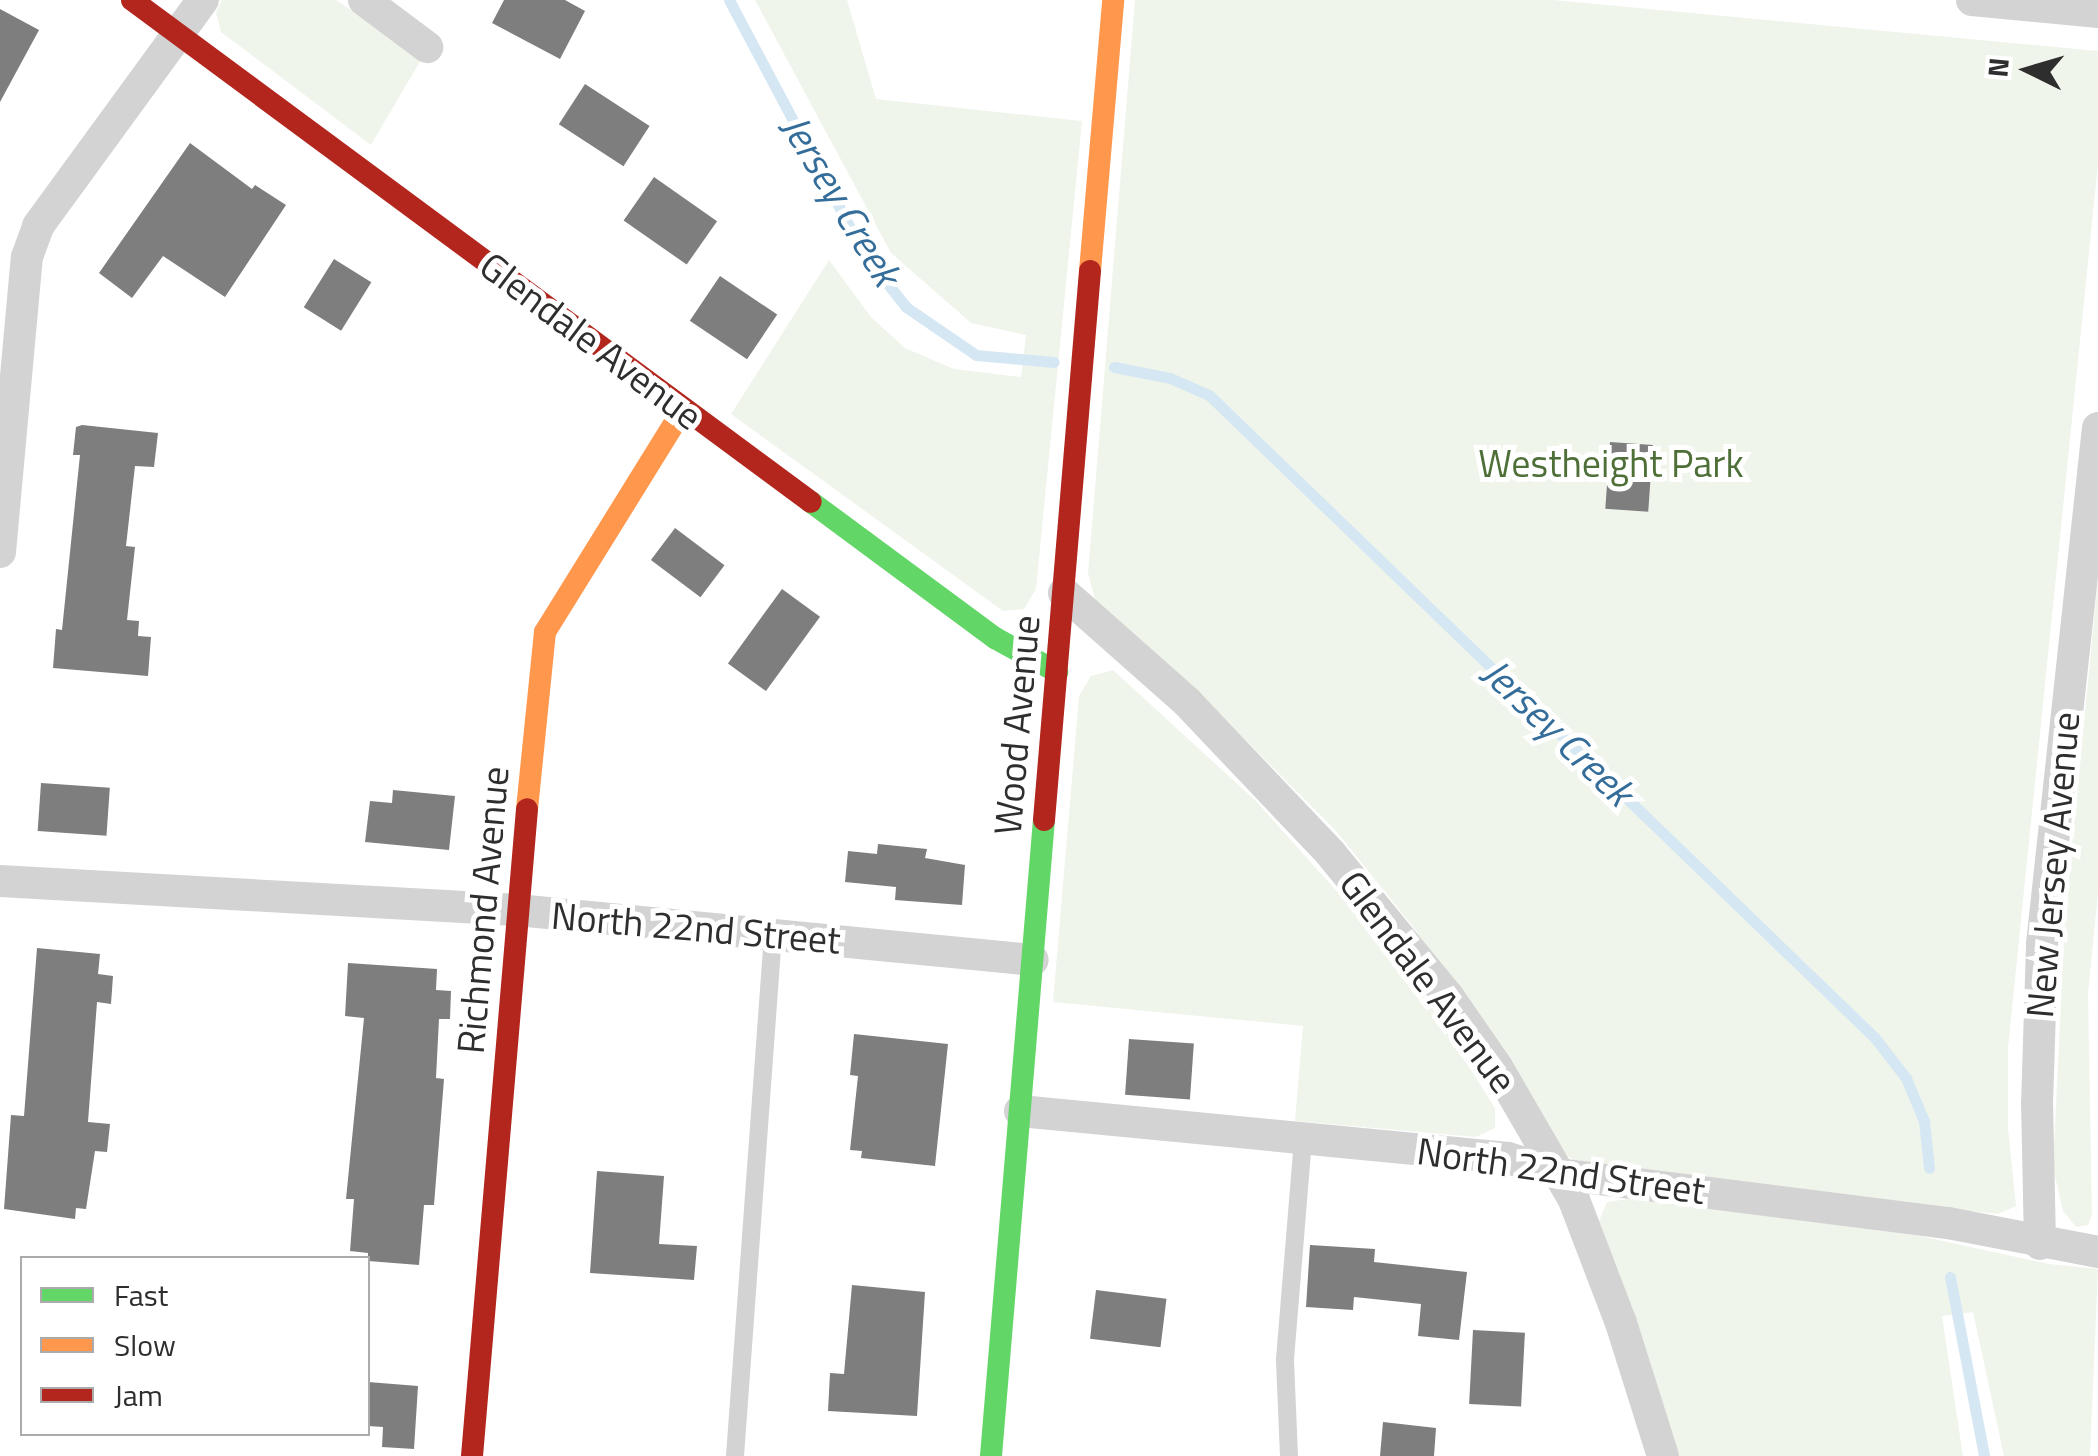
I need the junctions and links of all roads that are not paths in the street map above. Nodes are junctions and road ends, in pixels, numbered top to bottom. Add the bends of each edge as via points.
1 (132, 0) edge
2 (203, 0) edge
3 (364, 0) edge
4 (1114, 0) edge
5 (1972, 0) edge
6 (2098, 12) edge
7 (177, 33) junction
8 (427, 47) dead end
9 (682, 410) junction
10 (2098, 428) edge
11 (0, 552) edge
12 (1064, 593) junction
13 (1057, 672) junction
14 (0, 880) edge
15 (516, 910) junction
16 (774, 935) junction
17 (1033, 960) junction
18 (1020, 1111) junction
19 (1303, 1138) junction
20 (1559, 1174) junction
21 (2040, 1244) junction
22 (2098, 1252) edge
23 (472, 1456) edge
24 (735, 1456) edge
25 (991, 1456) edge
26 (1289, 1456) edge
27 (1663, 1456) edge

1 - 7 street, Glendale Avenue
2 - 7 street
3 - 8 street
4 - 12 street, Wood Avenue
5 - 6 street
7 - 9 street, Glendale Avenue
7 - 11 street via 38,226 27,257
9 - 13 street, Glendale Avenue via 995,638
9 - 15 street, Richmond Avenue via 544,632
10 - 21 street, New Jersey Avenue via 2042,944
12 - 13 street, Wood Avenue
12 - 20 street, Glendale Avenue via 1188,702 1385,916 1498,1067
13 - 17 street, Wood Avenue
14 - 15 street, North 22nd Street
15 - 16 street, North 22nd Street
15 - 23 street, Richmond Avenue
16 - 17 street, North 22nd Street
16 - 24 lane
17 - 18 street, Wood Avenue
18 - 19 street, North 22nd Street
18 - 25 street, Wood Avenue
19 - 20 street, North 22nd Street via 1508,1158
19 - 26 lane via 1285,1359
20 - 21 street, North 22nd Street via 1948,1223
20 - 27 street, Glendale Avenue via 1621,1323
21 - 22 street, North 22nd Street

